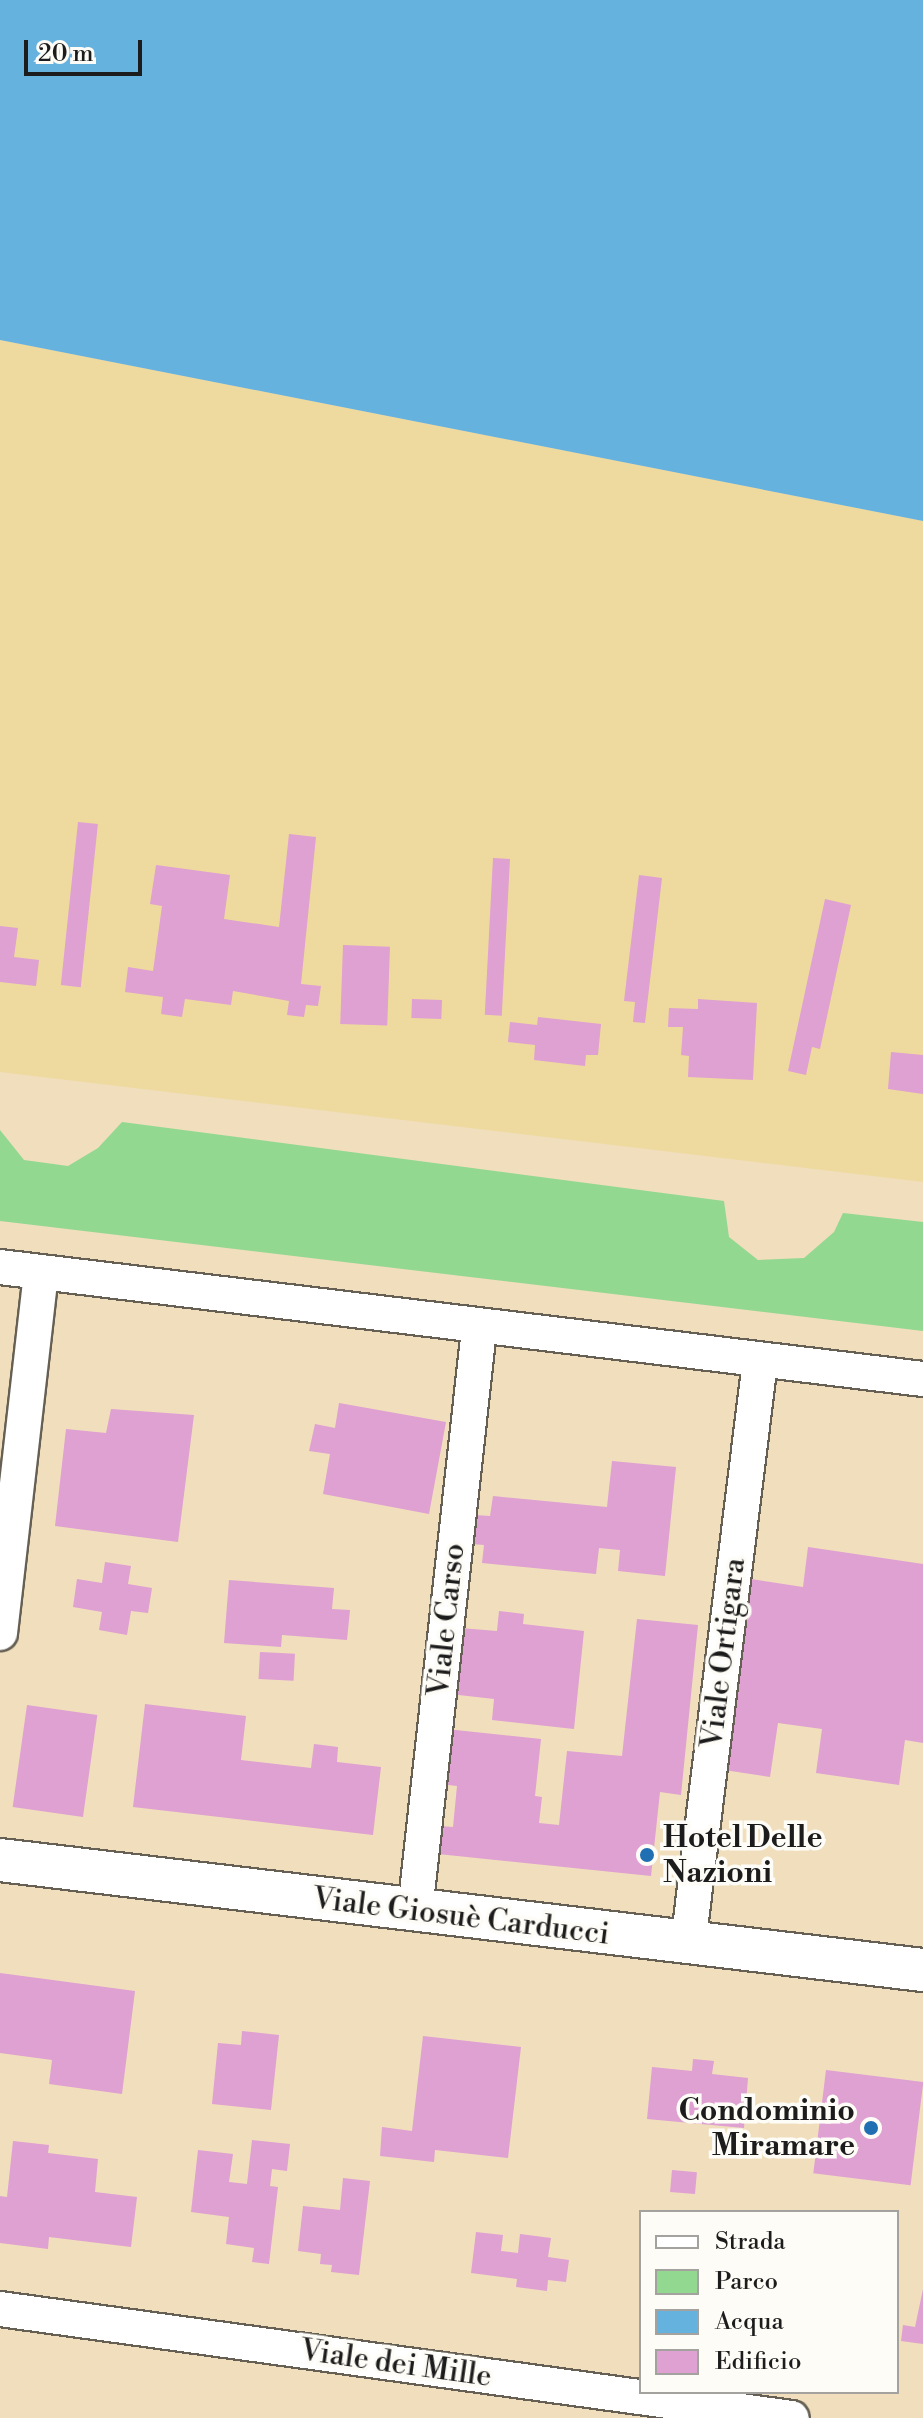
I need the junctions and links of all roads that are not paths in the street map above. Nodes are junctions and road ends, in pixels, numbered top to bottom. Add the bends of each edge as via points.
1 (0, 1267) edge
2 (41, 1272) junction
3 (479, 1329) junction
4 (760, 1362) junction
5 (923, 1379) edge
6 (0, 1633) edge
7 (0, 1860) edge
8 (415, 1911) junction
9 (688, 1944) junction
10 (923, 1970) edge
11 (0, 2309) edge
12 (792, 2418) edge

1 - 2 street
2 - 3 street
2 - 6 street
3 - 4 street
3 - 8 street, Viale Carso
4 - 5 street
4 - 9 street, Viale Ortigara
7 - 8 street, Viale Giosuè Carducci
8 - 9 street, Viale Giosuè Carducci
9 - 10 street, Viale Giosuè Carducci
11 - 12 street, Viale dei Mille

